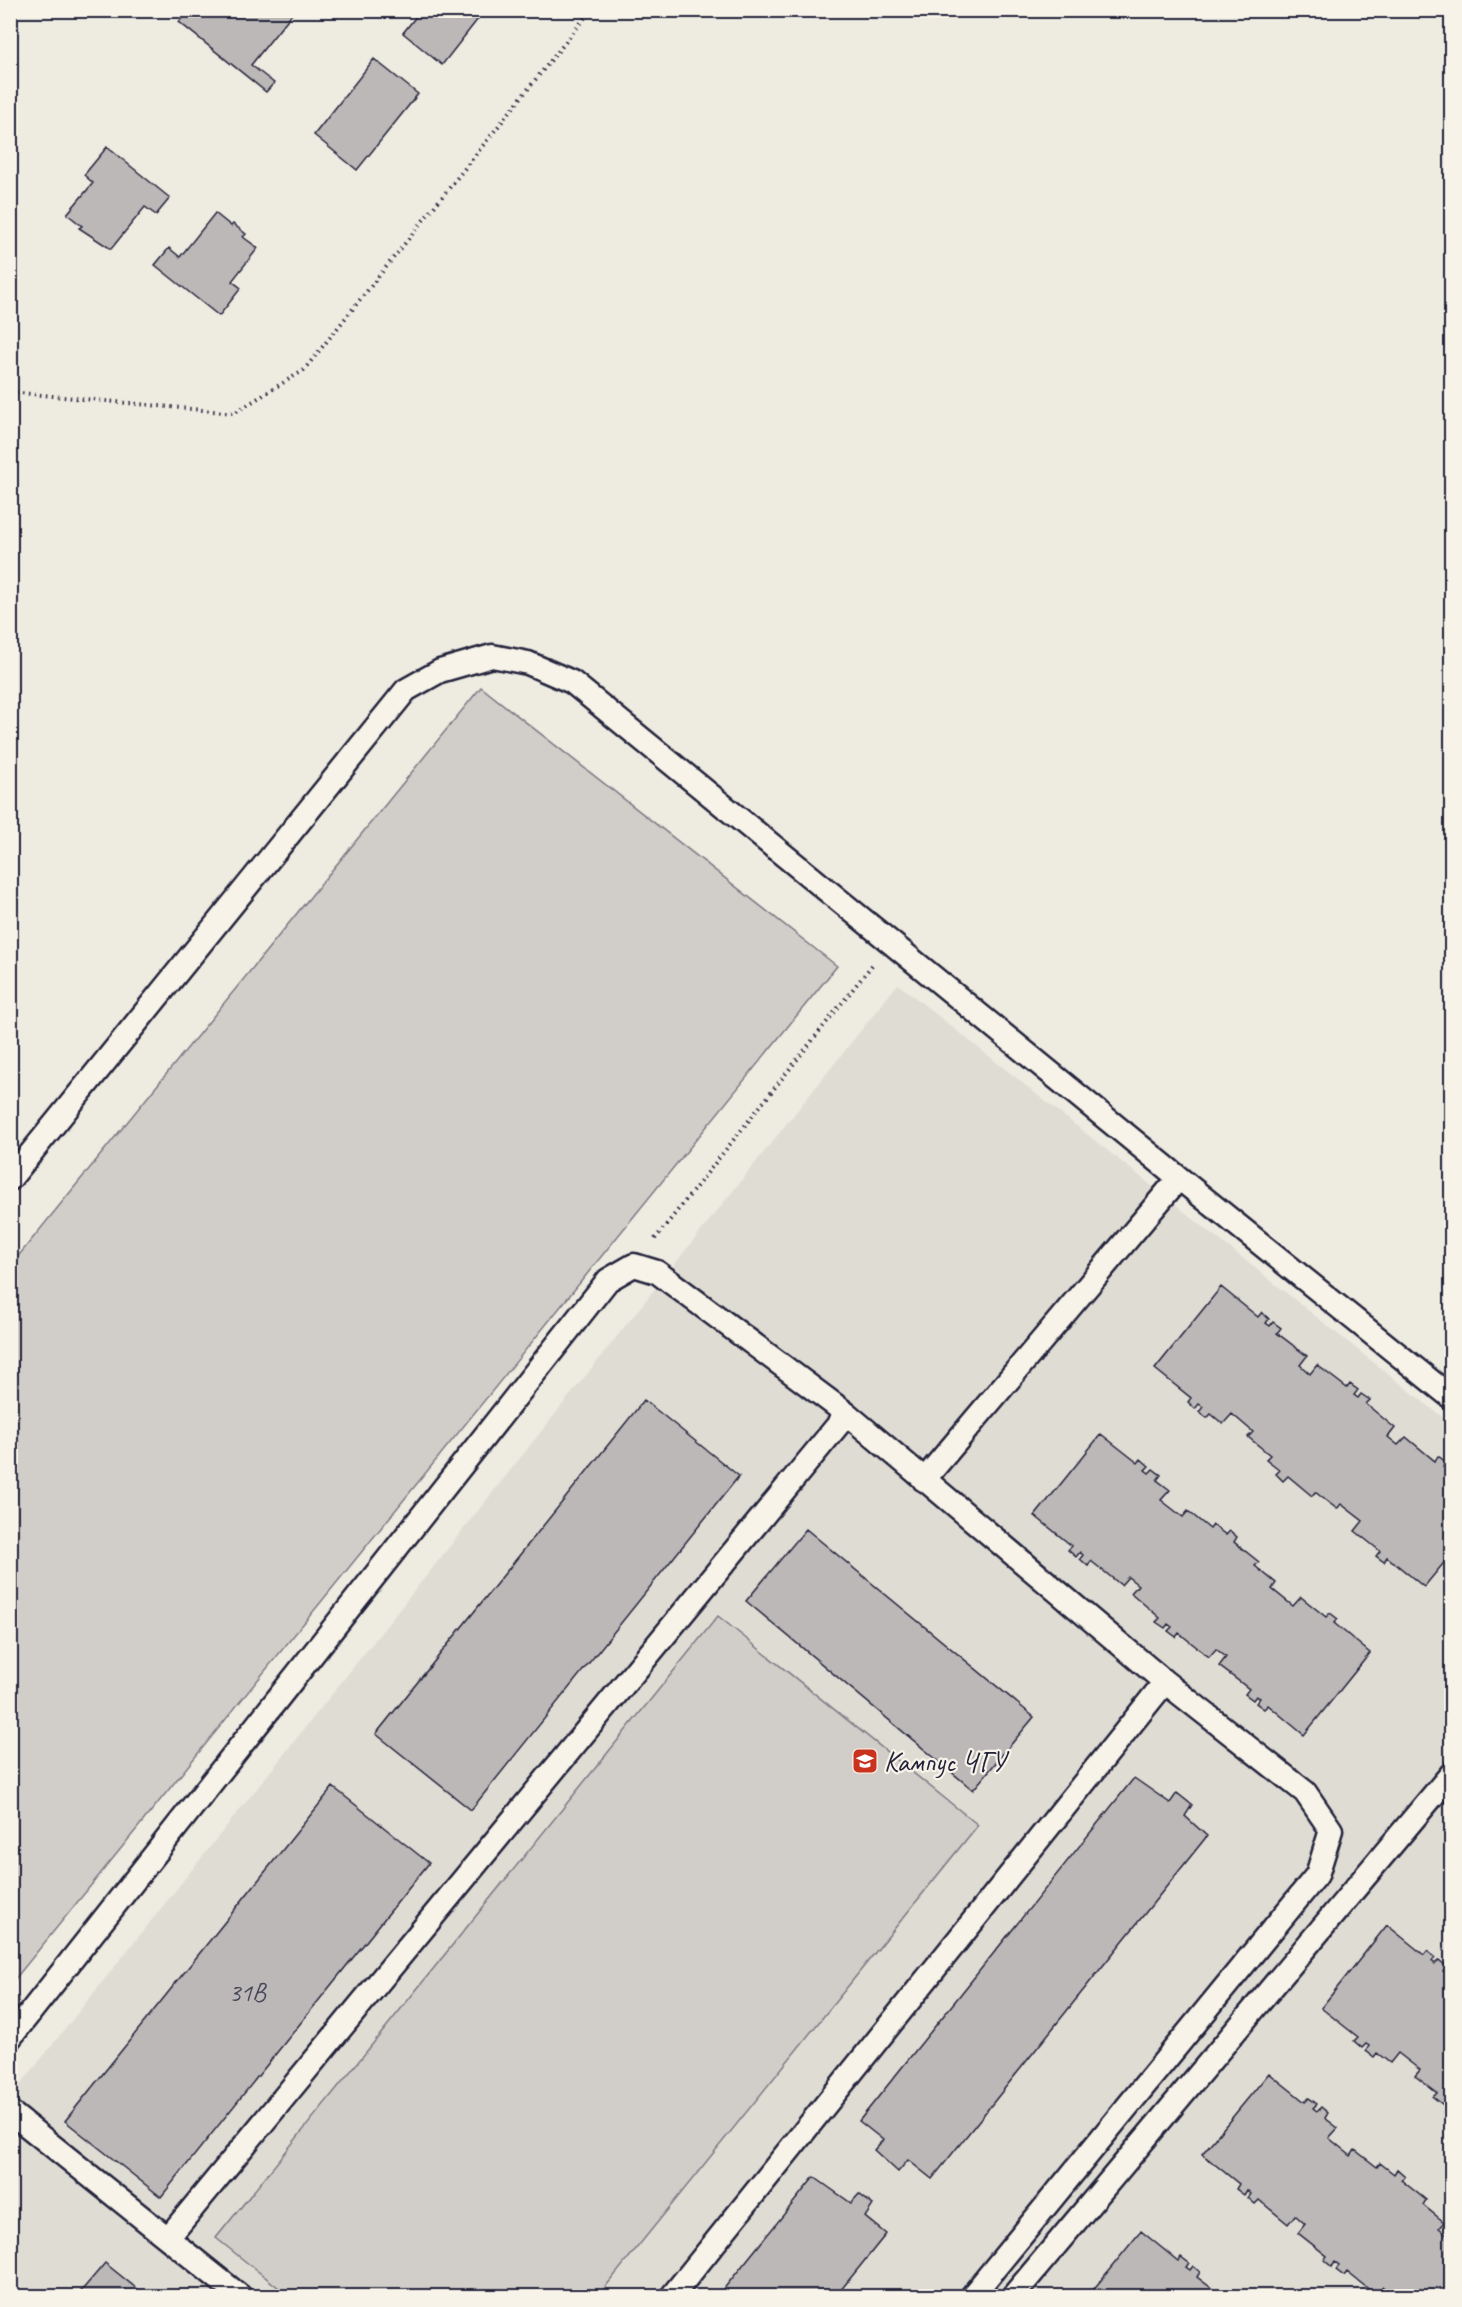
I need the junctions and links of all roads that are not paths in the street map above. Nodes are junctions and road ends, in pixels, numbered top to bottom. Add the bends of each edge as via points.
1 (1179, 1178) junction
2 (10, 1179) edge
3 (1452, 1398) edge
4 (846, 1414) junction
5 (924, 1480) junction
6 (1165, 1682) junction
7 (1452, 1773) edge
8 (10, 2038) edge
9 (10, 2112) edge
10 (168, 2238) junction
11 (240, 2296) edge
12 (672, 2296) edge
13 (972, 2296) edge
14 (1013, 2296) edge

1 - 2 lane via 573,682 528,663 492,656 440,670 406,690
1 - 3 lane
1 - 5 lane
4 - 5 lane
4 - 8 lane via 657,1272 634,1265 608,1280
4 - 10 lane
5 - 6 lane
6 - 12 lane
6 - 13 lane via 1305,1792 1331,1830 1317,1875
7 - 14 lane
9 - 10 lane
10 - 11 lane

